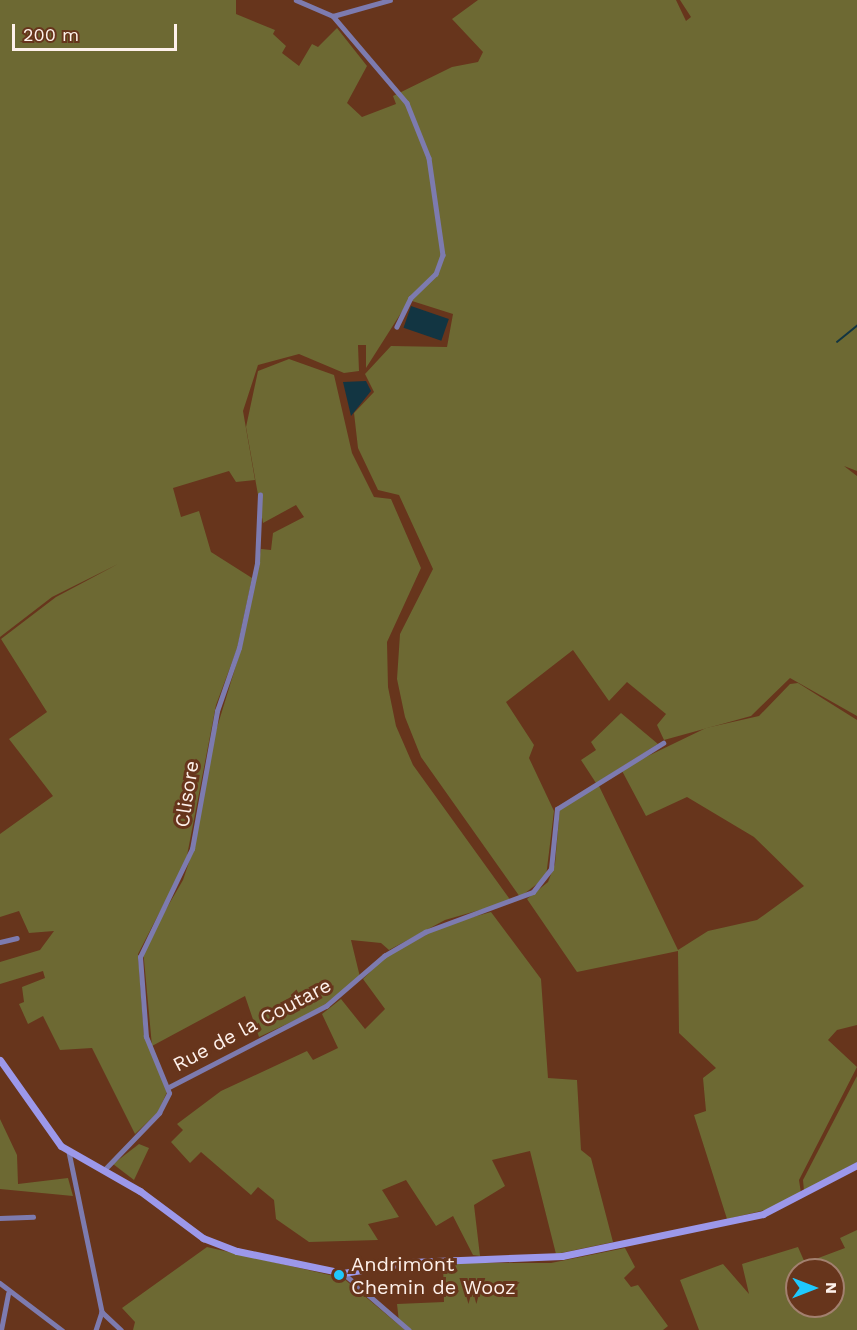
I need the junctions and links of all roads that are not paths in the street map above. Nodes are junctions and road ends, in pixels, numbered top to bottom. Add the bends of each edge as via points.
1 (296, 0) edge
2 (390, 0) edge
3 (333, 16) junction
4 (397, 327) dead end
5 (260, 495) dead end
6 (663, 744) dead end
7 (17, 938) dead end
8 (0, 942) edge
9 (0, 1060) edge
10 (169, 1087) junction
11 (69, 1152) junction
12 (857, 1165) edge
13 (105, 1169) junction
14 (33, 1217) dead end
15 (0, 1218) edge
16 (343, 1273) junction
17 (0, 1283) edge
18 (8, 1294) junction
19 (102, 1312) junction
20 (1, 1330) edge
21 (62, 1330) edge
22 (96, 1330) edge
23 (121, 1330) edge
24 (409, 1330) edge

1 - 3 street
2 - 3 street
3 - 4 street via 407,103 429,158 443,255 436,274 411,298
5 - 10 street, Clisore via 257,563 239,648 217,711 192,849 140,957 146,1037
6 - 10 street, Rue de la Coutare via 557,809 551,869 533,892 450,920 402,945 326,1006
7 - 8 street
9 - 11 street via 50,1136
10 - 13 street, Rue de la Coutare via 159,1113
11 - 13 street
11 - 19 street
12 - 16 street via 790,1204 754,1216 562,1256 411,1262
13 - 16 street via 222,1248
14 - 15 street
16 - 24 street
17 - 18 street
18 - 20 street
18 - 21 street via 32,1305 44,1321
19 - 22 street
19 - 23 street

